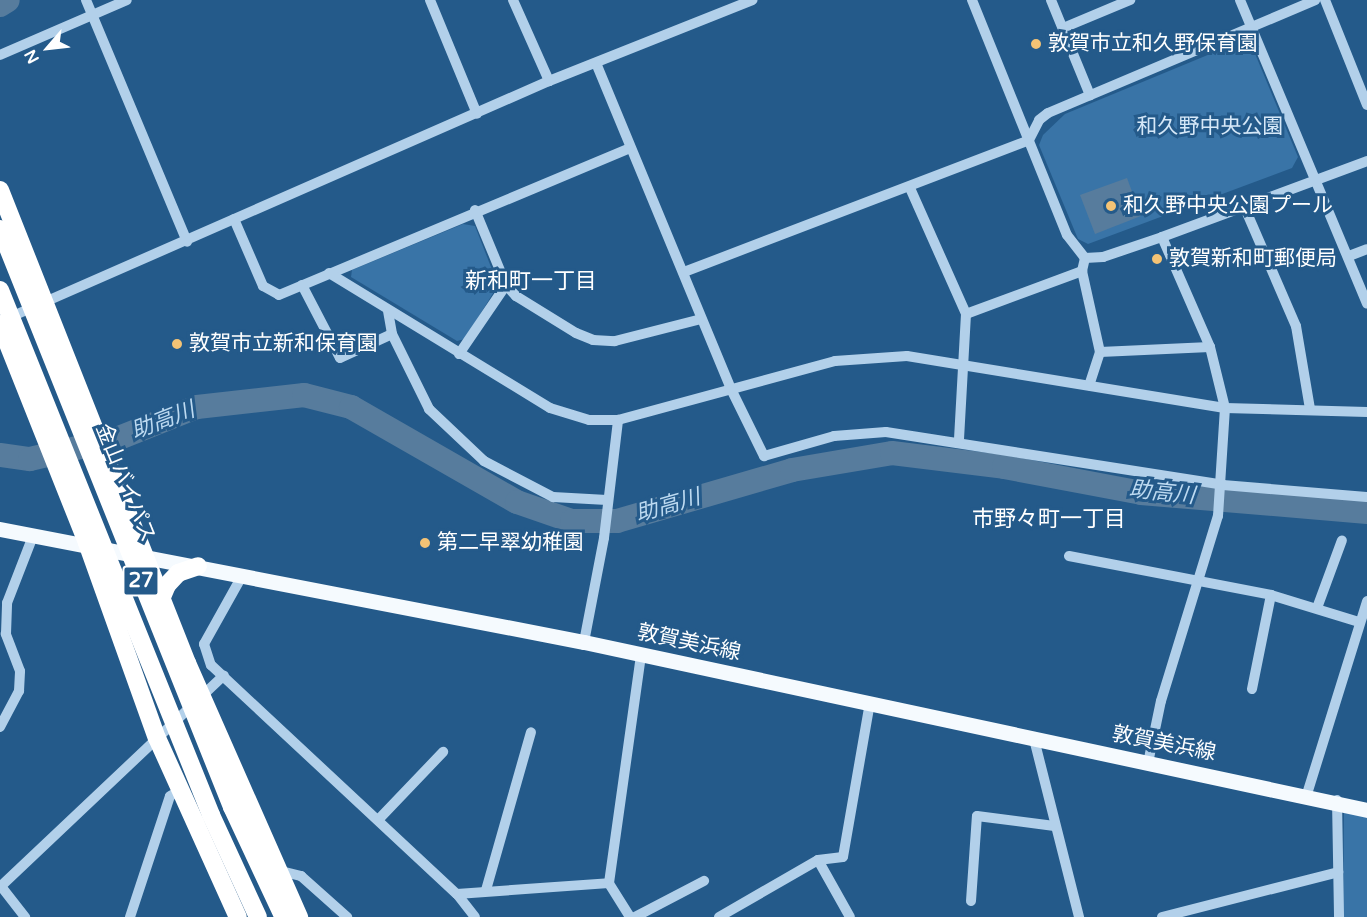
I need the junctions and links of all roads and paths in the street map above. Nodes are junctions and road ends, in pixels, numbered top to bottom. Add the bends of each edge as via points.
1 (86, 0) edge
2 (127, 0) edge
3 (430, 0) edge
4 (513, 0) edge
5 (753, 0) edge
6 (972, 0) edge
7 (1051, 0) edge
8 (1130, 0) edge
9 (1240, 0) edge
10 (1315, 0) edge
11 (1325, 0) edge
12 (92, 15) junction
13 (1251, 27) junction
14 (1063, 28) junction
15 (0, 55) edge
16 (596, 63) junction
17 (549, 81) junction
18 (1090, 95) junction
19 (1367, 105) edge
20 (477, 114) junction
21 (1029, 140) junction
22 (630, 148) junction
23 (1367, 161) edge
24 (1316, 180) junction
25 (910, 188) junction
26 (0, 190) edge
27 (1244, 206) junction
28 (476, 210) junction
29 (234, 219) junction
30 (3, 236) edge
31 (1162, 237) junction
32 (187, 242) junction
33 (1367, 249) edge
34 (1349, 256) junction
35 (1085, 258) junction
36 (1082, 271) junction
37 (684, 272) junction
38 (329, 273) junction
39 (302, 285) junction
40 (506, 285) junction
41 (0, 290) edge
42 (1367, 304) edge
43 (43, 305) junction
44 (388, 311) junction
45 (966, 315) junction
46 (701, 319) junction
47 (0, 323) edge
48 (392, 334) junction
49 (1210, 347) junction
50 (1100, 352) junction
51 (459, 354) junction
52 (965, 364) junction
53 (1089, 384) junction
54 (731, 388) junction
55 (1225, 408) junction
56 (1310, 409) junction
57 (1367, 412) edge
58 (618, 420) junction
59 (959, 441) junction
60 (1223, 485) junction
61 (1367, 497) edge
62 (607, 500) junction
63 (0, 529) edge
64 (33, 536) junction
65 (1342, 540) dead end
66 (87, 543) junction
67 (146, 555) junction
68 (1069, 556) dead end
69 (198, 566) junction
70 (242, 576) junction
71 (1198, 581) junction
72 (1271, 595) junction
73 (162, 597) junction
74 (1367, 601) edge
75 (1317, 608) junction
76 (1359, 622) junction
77 (584, 642) junction
78 (641, 654) junction
79 (224, 675) junction
80 (1252, 689) dead end
81 (201, 696) junction
82 (870, 703) junction
83 (0, 727) edge
84 (531, 732) dead end
85 (157, 738) junction
86 (1034, 739) junction
87 (443, 752) dead end
88 (1148, 763) junction
89 (181, 790) junction
90 (1307, 794) junction
91 (1337, 800) junction
92 (1367, 810) edge
93 (379, 819) junction
94 (1054, 826) junction
95 (818, 860) junction
96 (276, 870) junction
97 (1338, 872) junction
98 (704, 881) dead end
99 (609, 883) junction
100 (0, 886) edge
101 (486, 890) junction
102 (457, 894) junction
103 (971, 901) dead end
104 (25, 917) edge
105 (130, 917) edge
106 (237, 917) edge
107 (258, 917) edge
108 (283, 917) edge
109 (299, 917) edge
110 (347, 917) edge
111 (475, 917) edge
112 (630, 917) edge
113 (635, 917) edge
114 (719, 917) edge
115 (850, 917) edge
116 (1079, 917) edge
117 (1162, 917) edge
118 (1338, 917) edge

1 - 12 street
2 - 12 street
3 - 20 street
4 - 17 street
5 - 16 street
6 - 21 street
7 - 14 street
8 - 14 street
9 - 13 street
10 - 13 street
11 - 19 street
12 - 15 street
12 - 32 street
13 - 18 street
13 - 24 street
14 - 18 street
16 - 17 street
16 - 22 street
17 - 20 street
18 - 21 street via 1048,113 1039,120
20 - 29 street
21 - 25 street
21 - 35 street via 1071,243
22 - 28 street
22 - 37 street
23 - 24 street
24 - 27 street
24 - 34 street
25 - 37 street
25 - 45 street
26 - 43 highway
27 - 31 street
27 - 56 street via 1296,326
28 - 38 street
28 - 40 street
29 - 32 street
29 - 39 street via 263,286 279,295
30 - 108 highway, 金山バイパス / 27, bridge via 232,807
31 - 35 street via 1103,257
31 - 49 street
32 - 43 street
33 - 34 street
34 - 42 street
35 - 36 street
36 - 45 street
36 - 50 street
37 - 46 street
38 - 39 street
38 - 44 street
39 - 48 street via 340,358
40 - 46 street via 516,296 593,340 615,341
40 - 51 street
41 - 107 highway, 金山バイパス / 27, bridge via 211,815
43 - 47 street
43 - 67 highway
44 - 48 street
44 - 51 street
45 - 52 street
46 - 54 street
47 - 66 highway
48 - 62 street via 429,409 484,460 553,497
49 - 50 street
49 - 55 street
50 - 53 street
51 - 58 street via 550,408 589,420
52 - 53 street
52 - 54 street via 907,356 867,357 835,361
52 - 59 street
53 - 55 street
54 - 58 street
54 - 59 street via 764,456 834,436 885,432
55 - 56 street
55 - 60 street
56 - 57 street
58 - 62 street
59 - 60 street
60 - 61 street
60 - 71 street
62 - 77 street
63 - 64 main road, 敦賀美浜線
64 - 66 main road, 敦賀美浜線
64 - 83 street via 7,603 6,634 20,671 19,691
65 - 75 street
66 - 67 main road, 敦賀美浜線
66 - 85 highway
67 - 69 main road, 敦賀美浜線
67 - 73 highway
68 - 71 street
69 - 70 main road, 敦賀美浜線
69 - 73 highway via 178,573
70 - 77 main road, 敦賀美浜線
70 - 79 street via 204,644 211,664
71 - 72 street
71 - 88 street via 1161,701
72 - 75 street
72 - 80 street
73 - 81 highway
74 - 76 street
75 - 76 street
76 - 90 street
77 - 78 main road, 敦賀美浜線
78 - 82 main road, 敦賀美浜線
78 - 99 street
79 - 81 street
79 - 93 street
81 - 85 street
81 - 96 highway
82 - 86 main road, 敦賀美浜線
82 - 95 street via 843,857
84 - 101 street
85 - 89 highway
85 - 100 street
86 - 88 main road, 敦賀美浜線
86 - 94 street
87 - 93 street
88 - 90 main road, 敦賀美浜線
89 - 105 street via 170,796
89 - 106 highway
90 - 91 main road, 敦賀美浜線
91 - 92 main road, 敦賀美浜線
91 - 97 street
93 - 102 street
94 - 103 street via 977,816
94 - 116 street
95 - 114 street
95 - 115 street
96 - 109 highway
96 - 110 street via 301,876
97 - 117 street
97 - 118 street
98 - 113 street
99 - 101 street
99 - 112 street
100 - 104 street
101 - 102 street
102 - 111 street

